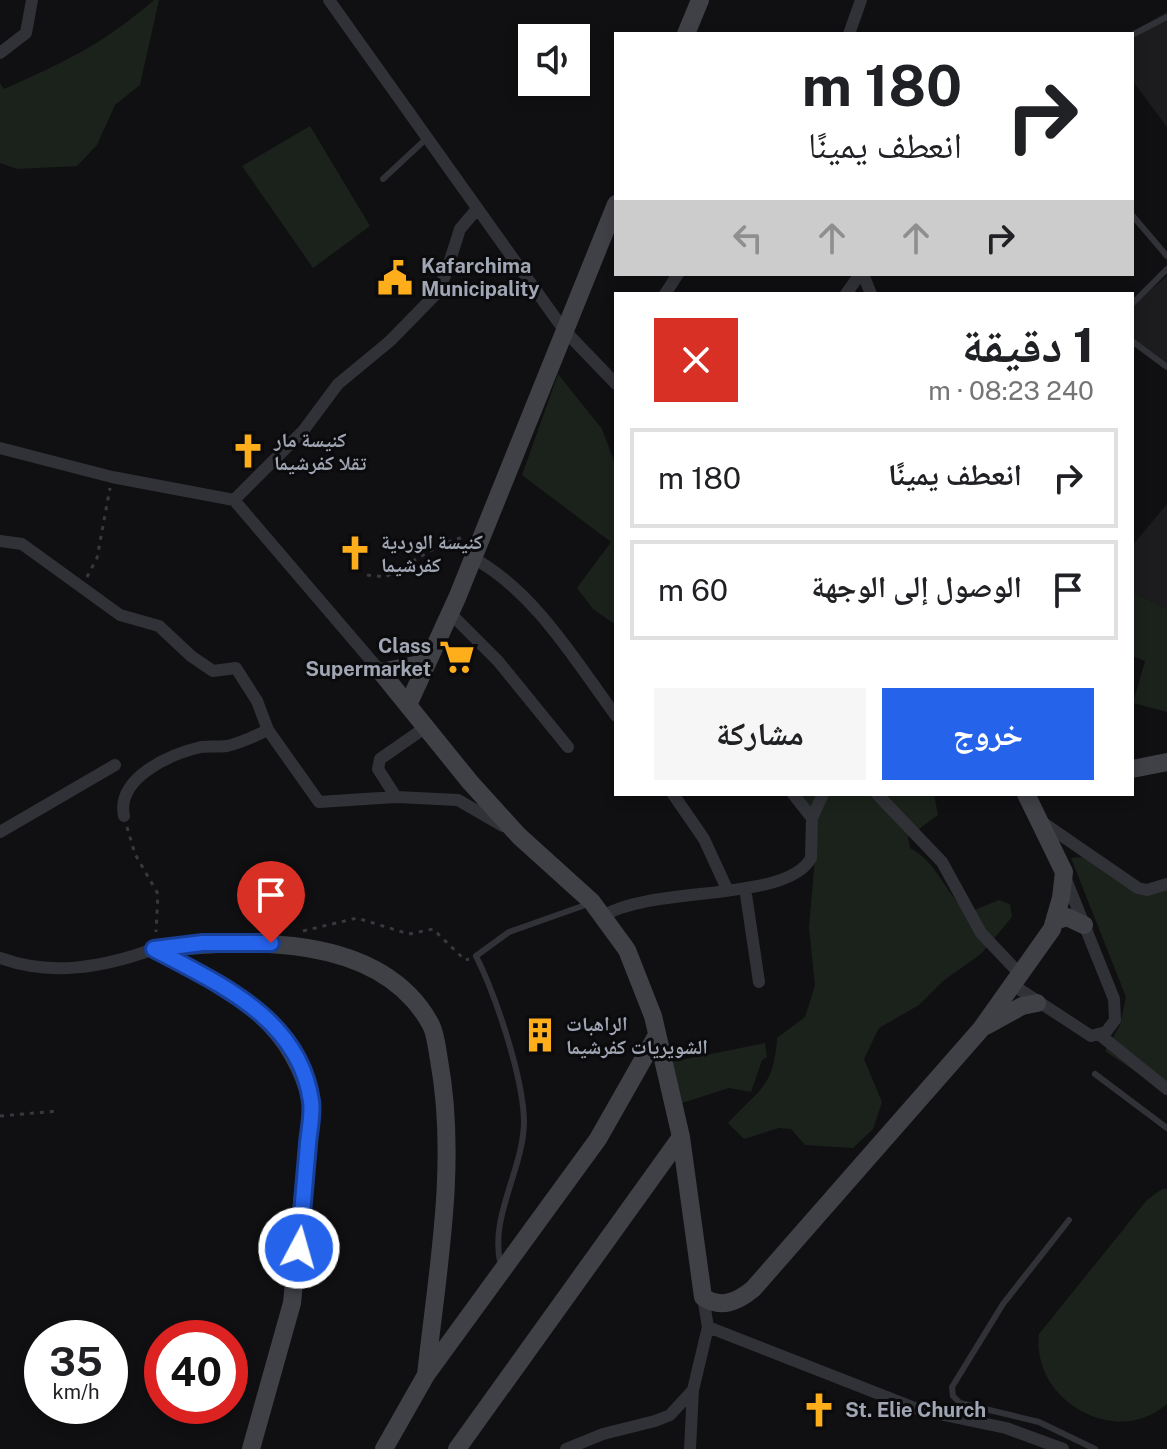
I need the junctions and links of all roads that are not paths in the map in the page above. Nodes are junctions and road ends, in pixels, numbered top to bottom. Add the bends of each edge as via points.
1 (32, 0) edge
2 (329, 0) edge
3 (700, 0) edge
4 (861, 0) edge
5 (1167, 17) edge
6 (687, 32) edge
7 (850, 32) edge
8 (1134, 34) edge
9 (0, 53) edge
10 (427, 138) junction
11 (383, 179) dead end
12 (477, 209) junction
13 (614, 209) edge
14 (1134, 217) edge
15 (1167, 256) edge
16 (1167, 269) edge
17 (860, 276) edge
18 (848, 292) edge
19 (1134, 302) edge
20 (564, 330) junction
21 (1134, 342) edge
22 (1167, 367) edge
23 (614, 377) edge
24 (0, 448) edge
25 (234, 500) junction
26 (0, 541) edge
27 (473, 558) junction
28 (449, 612) junction
29 (424, 663) junction
30 (381, 672) junction
31 (408, 705) junction
32 (614, 713) edge
33 (426, 727) junction
34 (268, 730) junction
35 (568, 747) dead end
36 (1167, 762) edge
37 (115, 765) dead end
38 (1134, 769) edge
39 (674, 796) edge
40 (795, 796) edge
41 (822, 796) edge
42 (879, 796) edge
43 (1027, 796) edge
44 (396, 797) junction
45 (124, 816) road end
46 (812, 818) junction
47 (1039, 820) junction
48 (0, 832) edge
49 (519, 836) junction
50 (1064, 872) junction
51 (1167, 884) edge
52 (745, 888) junction
53 (727, 889) junction
54 (598, 909) junction
55 (1055, 921) junction
56 (1084, 925) junction
57 (154, 949) junction
58 (0, 958) edge
59 (1017, 980) junction
60 (759, 982) dead end
61 (1037, 1003) junction
62 (981, 1029) junction
63 (657, 1035) junction
64 (1100, 1035) junction
65 (1095, 1074) dead end
66 (1167, 1089) edge
67 (1167, 1128) edge
68 (681, 1137) junction
69 (1069, 1220) dead end
70 (502, 1270) junction
71 (703, 1297) junction
72 (708, 1327) junction
73 (426, 1375) junction
74 (693, 1390) junction
75 (251, 1449) edge
76 (384, 1449) edge
77 (457, 1449) edge
78 (566, 1449) edge
79 (690, 1449) edge
80 (1063, 1449) edge
81 (1095, 1449) edge

1 - 9 street via 26,33
2 - 10 street
3 - 6 street
4 - 7 street
5 - 8 lane
10 - 11 lane
10 - 12 street
12 - 20 street
12 - 25 street via 460,229 440,289 338,384 303,431
13 - 20 street
14 - 15 lane
16 - 19 lane
17 - 18 street
20 - 23 street
20 - 27 street
21 - 22 lane
24 - 25 street via 112,477
25 - 30 street
26 - 34 street via 22,544 120,615 159,626 213,671 236,668
27 - 28 street
27 - 32 street via 517,588
28 - 29 street
28 - 35 street via 498,661
29 - 30 street
29 - 31 street
30 - 31 street
31 - 33 street
33 - 44 street via 380,759 378,769
33 - 49 street
34 - 44 street via 319,802
34 - 45 street via 225,746 197,749 156,767 129,785
36 - 38 street
37 - 48 street
39 - 53 street via 704,839
40 - 46 street
41 - 46 street
42 - 59 street via 942,862 981,933
43 - 47 street
44 - 49 street via 458,800
46 - 52 street via 811,858 802,872 785,881
47 - 50 street
47 - 51 street via 1142,890
49 - 54 street
50 - 55 street
50 - 56 street
52 - 53 street
52 - 60 street
53 - 54 street
54 - 63 street via 640,977
54 - 70 lane via 509,932 476,956 505,1036 524,1123 498,1245
55 - 56 street via 1067,917
55 - 59 street
56 - 64 street via 1116,1007 1115,1020
57 - 58 street via 65,969
57 - 73 street via 203,943 312,947 368,967 417,1005 432,1027 449,1146
57 - 75 street via 237,993 261,1012 306,1078 312,1104 292,1303
59 - 61 street
59 - 62 street
61 - 62 street
61 - 64 street via 1091,1036
62 - 71 street via 753,1289 729,1303
63 - 68 street
63 - 70 street via 598,1139
64 - 66 street
65 - 67 lane
68 - 71 street
68 - 77 street
69 - 81 lane via 1003,1304 952,1387 953,1396 960,1403 1039,1422
70 - 73 street
71 - 72 street
72 - 74 street
72 - 80 street via 920,1410 1006,1428
73 - 76 street
74 - 78 street via 670,1415
74 - 79 street

